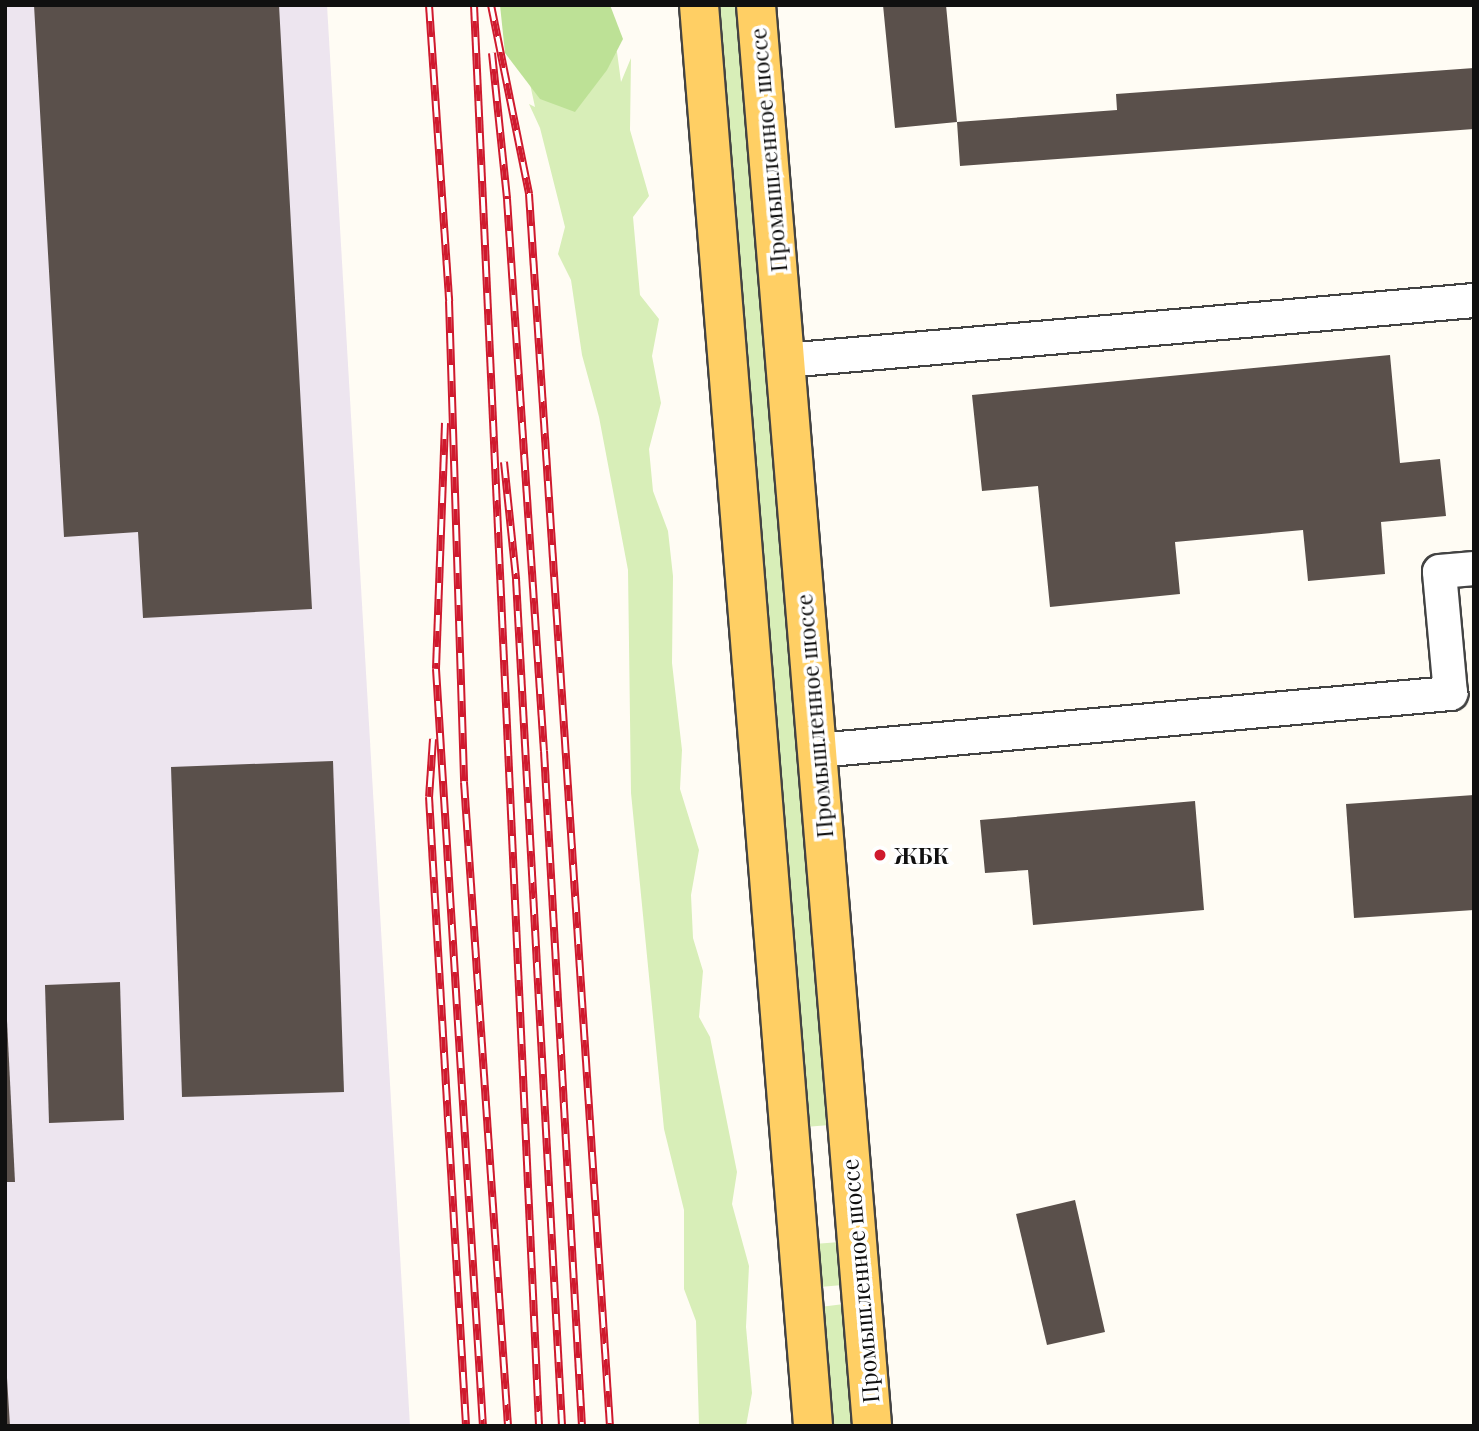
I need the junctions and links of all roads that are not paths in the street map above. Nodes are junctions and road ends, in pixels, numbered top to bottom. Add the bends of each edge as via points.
1 (699, 5) edge
2 (756, 5) edge
3 (1474, 300) edge
4 (785, 360) junction
5 (1474, 568) edge
6 (817, 750) junction
7 (852, 1190) junction
8 (793, 1195) junction
9 (813, 1426) edge
10 (872, 1426) edge

1 - 8 main road
2 - 4 main road, Промышленное шоссе
3 - 4 lane
4 - 6 main road, Промышленное шоссе
5 - 6 lane via 1439,571 1450,693
6 - 7 main road, Промышленное шоссе
7 - 8 main road
7 - 10 main road, Промышленное шоссе
8 - 9 main road

